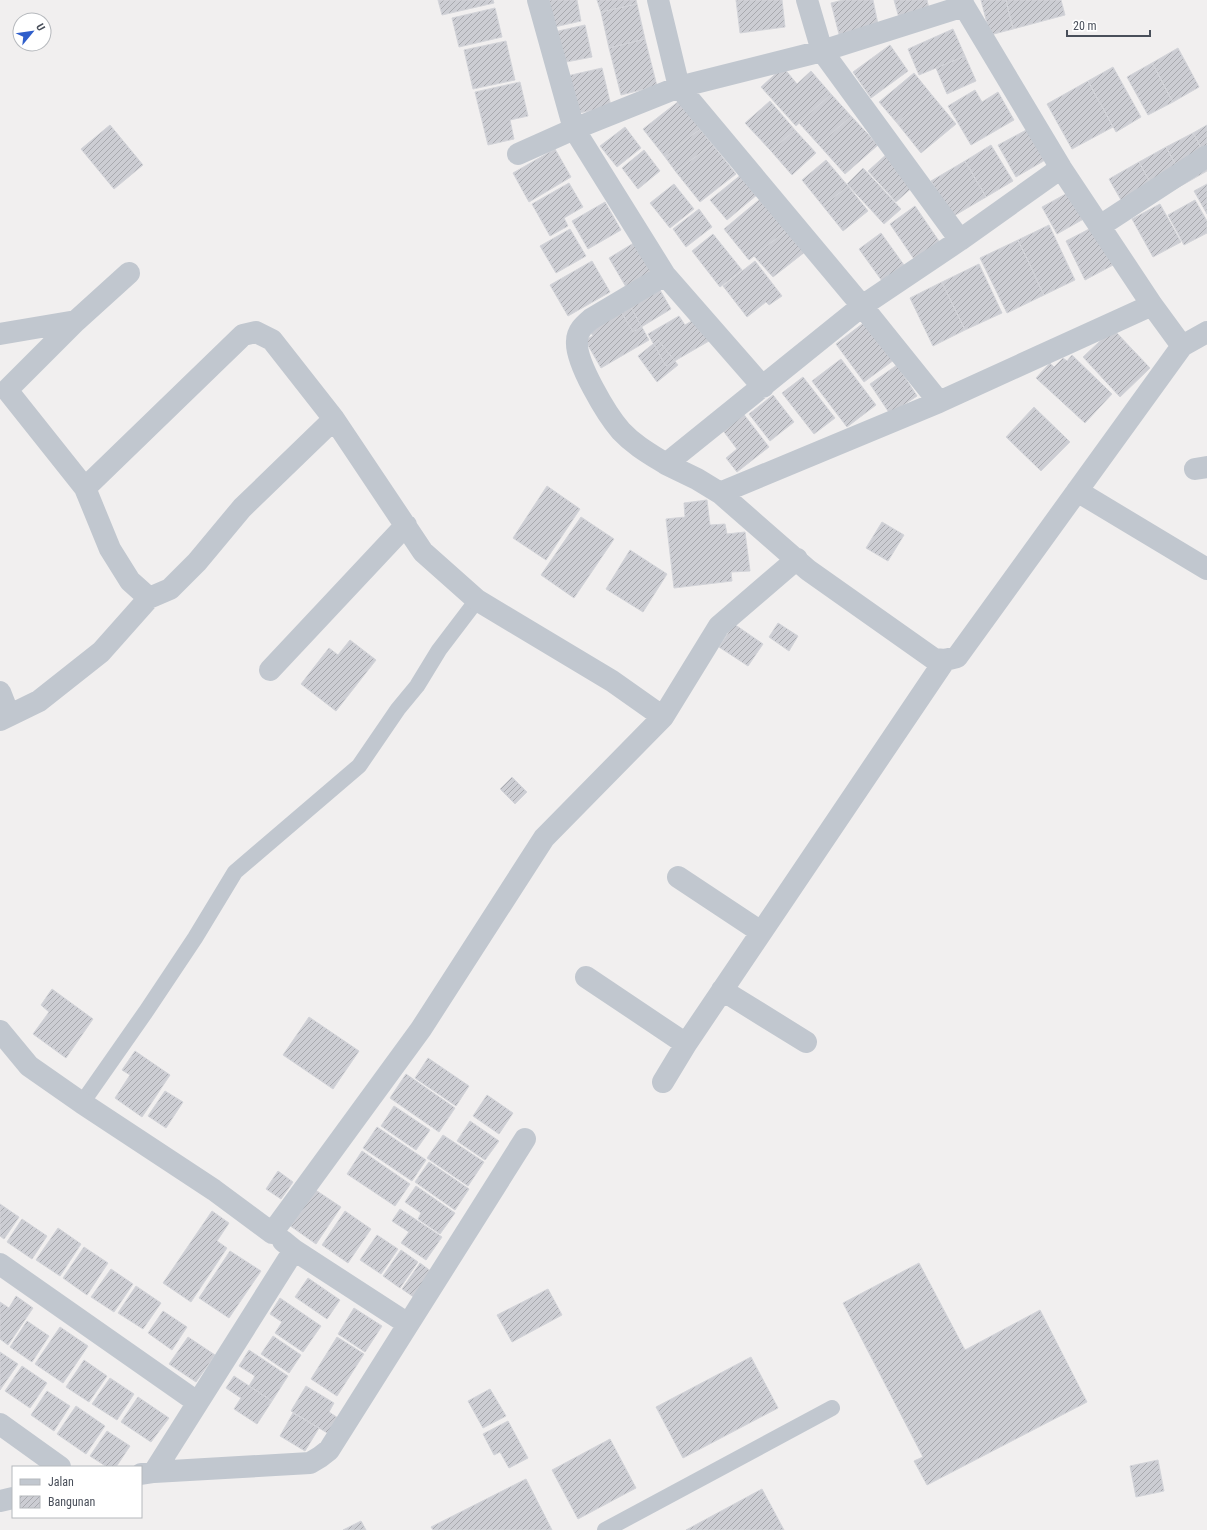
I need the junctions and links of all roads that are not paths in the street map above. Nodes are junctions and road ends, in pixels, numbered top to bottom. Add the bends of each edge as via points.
1 (538, 0) edge
2 (658, 0) edge
3 (807, 0) edge
4 (963, 3) edge
5 (822, 52) junction
6 (679, 88) junction
7 (574, 128) junction
8 (518, 154) dead end
9 (1207, 156) edge
10 (1061, 168) junction
11 (1100, 226) junction
12 (960, 240) junction
13 (128, 273) dead end
14 (665, 274) junction
15 (1152, 304) junction
16 (862, 306) junction
17 (76, 321) junction
18 (1207, 332) edge
19 (0, 334) edge
20 (1182, 346) junction
21 (4, 382) edge
22 (763, 387) junction
23 (940, 402) junction
24 (334, 419) junction
25 (666, 464) junction
26 (85, 488) junction
27 (1077, 491) junction
28 (720, 494) junction
29 (406, 525) junction
30 (797, 559) junction
31 (1207, 569) edge
32 (149, 598) junction
33 (477, 600) junction
34 (945, 660) junction
35 (270, 670) dead end
36 (0, 692) edge
37 (663, 717) junction
38 (5, 718) edge
39 (678, 877) dead end
40 (761, 932) junction
41 (586, 977) dead end
42 (722, 990) junction
43 (0, 1031) edge
44 (806, 1042) dead end
45 (686, 1044) junction
46 (663, 1082) dead end
47 (82, 1103) junction
48 (525, 1139) dead end
49 (272, 1233) junction
50 (294, 1250) junction
51 (0, 1264) edge
52 (408, 1324) junction
53 (197, 1402) junction
54 (832, 1408) dead end
55 (0, 1424) edge
56 (59, 1466) edge
57 (147, 1473) edge
58 (12, 1498) edge
59 (0, 1501) edge
60 (605, 1530) edge

1 - 7 street
2 - 6 street
3 - 5 street
4 - 5 street
4 - 10 street
5 - 6 street
5 - 12 street
6 - 7 street
6 - 16 street
7 - 8 street
7 - 14 street
9 - 11 street
10 - 11 street
10 - 12 street
11 - 15 street
12 - 16 street
13 - 17 street
14 - 22 street
14 - 25 street via 591,319 578,333 576,340 581,362 601,403 634,443
15 - 20 street
15 - 23 street
16 - 22 street
16 - 23 street
17 - 19 street
17 - 21 street
18 - 20 street
20 - 27 street
21 - 26 street
22 - 25 street
23 - 28 street
24 - 26 street via 272,340 256,332 243,335
24 - 29 street
24 - 32 street via 242,508 197,562 170,589
25 - 28 street
26 - 32 street via 110,549 130,581
27 - 31 street
27 - 34 street via 957,657
28 - 30 street
29 - 33 street via 423,552
29 - 35 street
30 - 34 street via 808,570 934,659
30 - 37 street via 719,626
32 - 38 street via 101,652 39,701
33 - 37 street via 612,680
33 - 47 lane via 439,650 417,686 359,766 235,872 186,951
34 - 40 street
36 - 38 street
37 - 49 street via 544,838 421,1029
39 - 40 street
40 - 42 street
41 - 45 street
42 - 44 street
42 - 45 street
43 - 47 street via 29,1066
45 - 46 street
47 - 49 street via 214,1190
48 - 52 street
49 - 50 street
50 - 52 street
50 - 53 street
51 - 53 street
52 - 57 street via 329,1450 310,1463
53 - 57 street
54 - 60 lane
55 - 56 street
58 - 59 street

